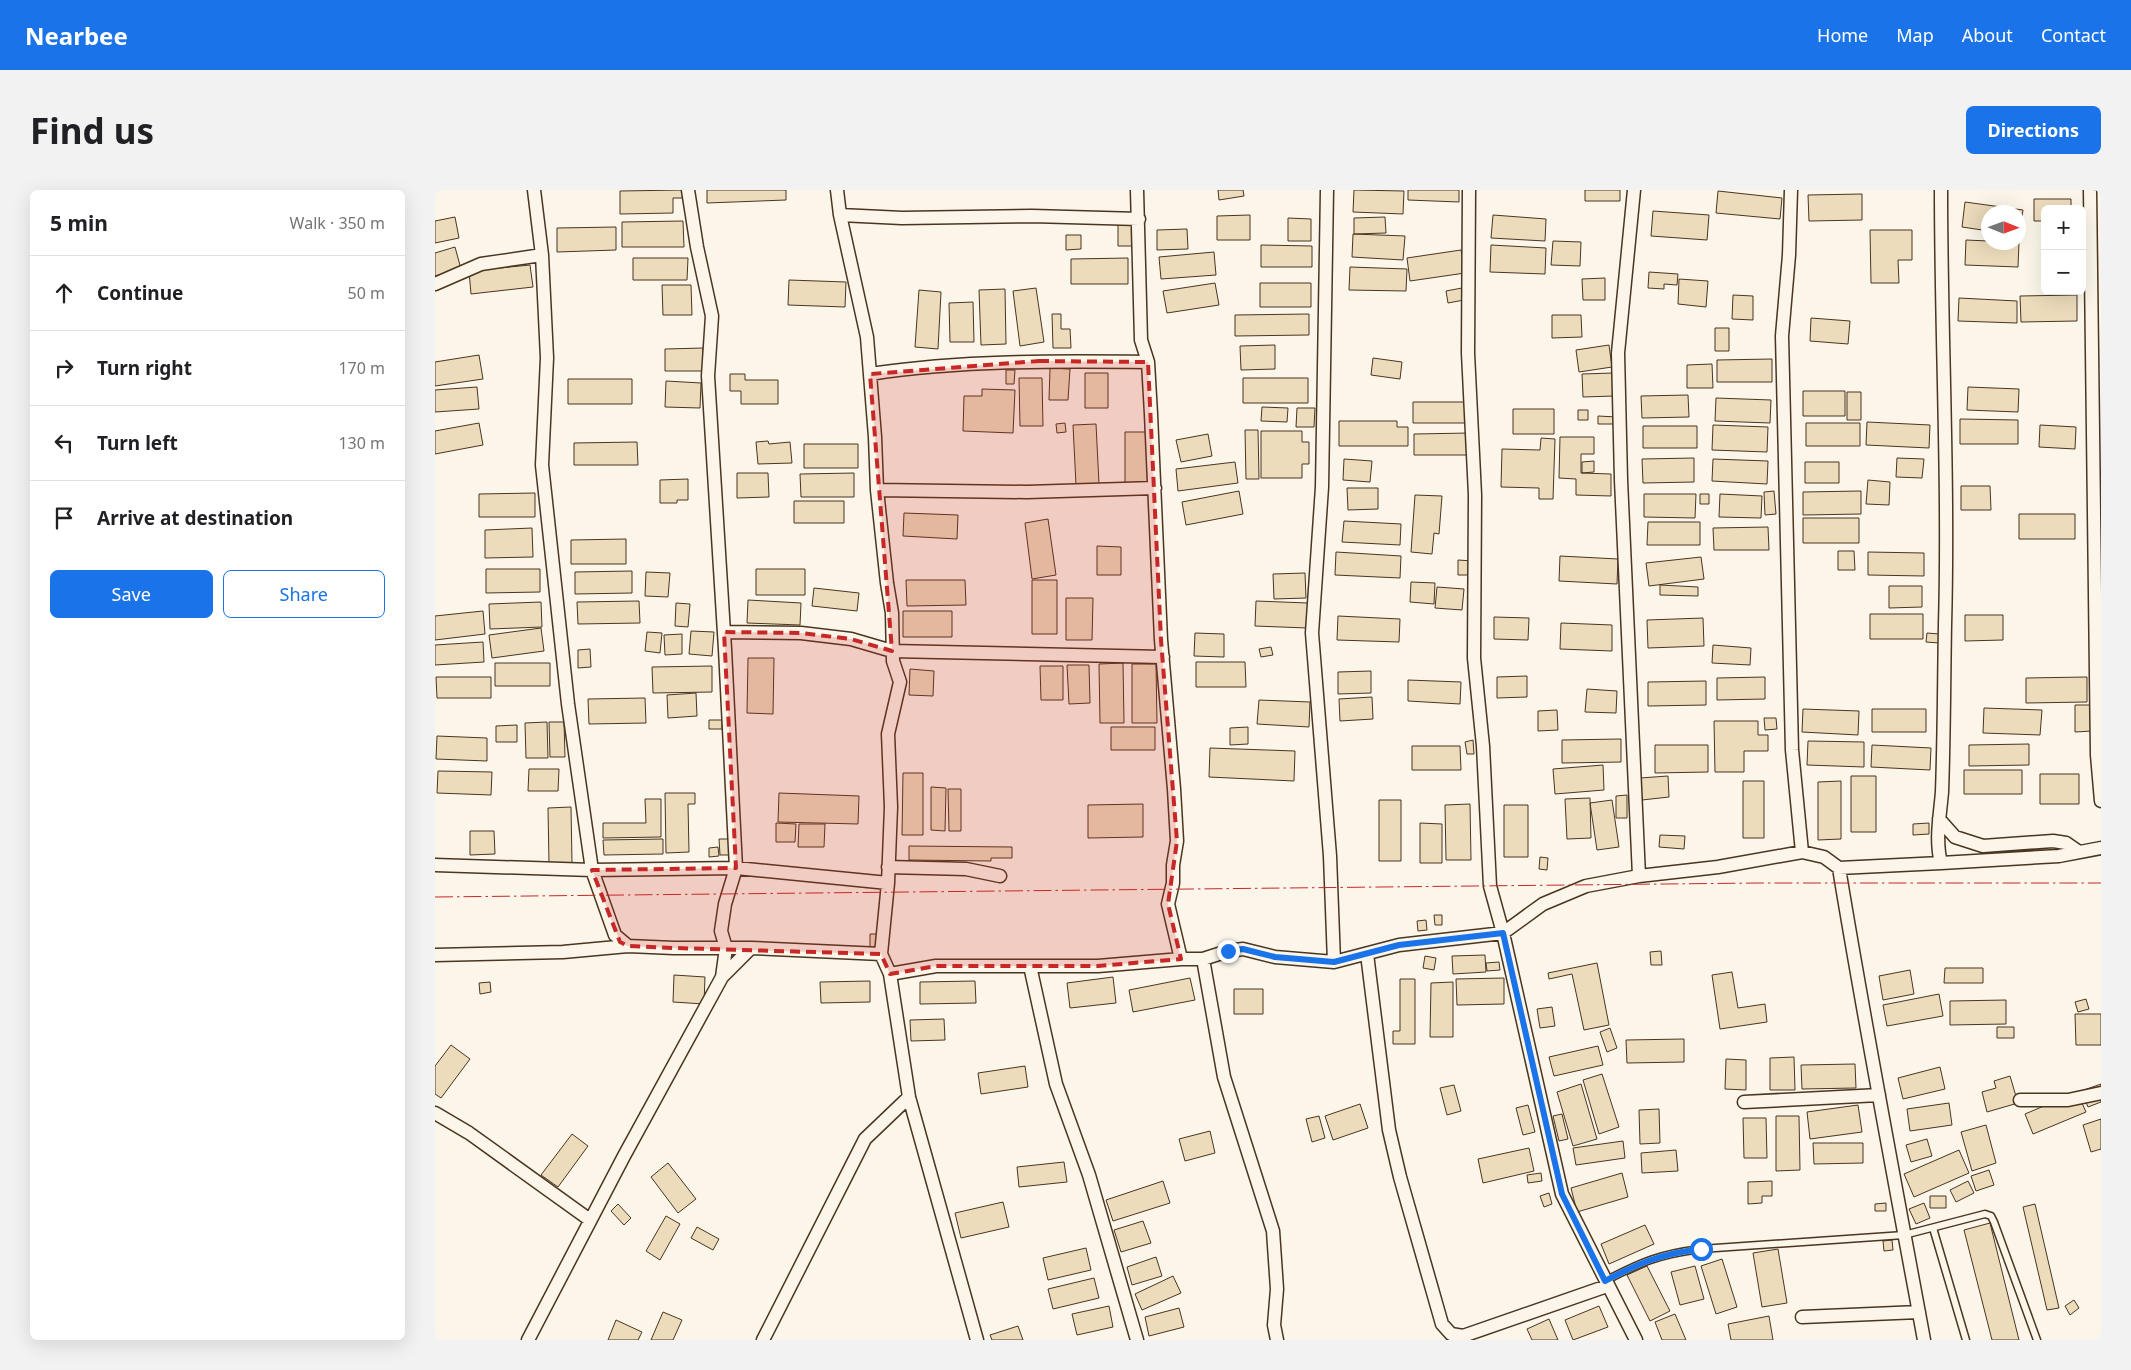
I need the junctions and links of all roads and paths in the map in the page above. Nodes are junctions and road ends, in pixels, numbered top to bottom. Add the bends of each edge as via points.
1 (534, 190) edge
2 (688, 190) edge
3 (837, 190) edge
4 (1137, 190) edge
5 (1327, 190) edge
6 (1469, 190) edge
7 (1634, 190) edge
8 (1791, 190) edge
9 (1941, 190) edge
10 (2089, 190) edge
11 (841, 215) junction
12 (1139, 219) junction
13 (542, 255) junction
14 (435, 284) edge
15 (1148, 362) junction
16 (870, 374) junction
17 (1155, 488) junction
18 (877, 490) junction
19 (724, 632) junction
20 (893, 651) junction
21 (1163, 657) junction
22 (2101, 801) edge
23 (1939, 819) junction
24 (2101, 848) edge
25 (1802, 852) junction
26 (2079, 852) junction
27 (1941, 863) junction
28 (435, 865) edge
29 (889, 867) junction
30 (736, 868) junction
31 (1839, 868) junction
32 (592, 870) junction
33 (1000, 876) dead end
34 (1639, 876) junction
35 (888, 883) junction
36 (1503, 933) junction
37 (627, 946) junction
38 (726, 948) junction
39 (751, 948) junction
40 (881, 954) junction
41 (1367, 954) junction
42 (435, 955) edge
43 (1181, 959) junction
44 (1203, 959) junction
45 (1334, 962) junction
46 (1030, 966) junction
47 (890, 974) junction
48 (722, 977) junction
49 (2101, 1093) edge
50 (1879, 1095) junction
51 (909, 1097) junction
52 (2020, 1100) dead end
53 (1744, 1102) dead end
54 (435, 1112) edge
55 (591, 1220) junction
56 (1933, 1228) junction
57 (1904, 1235) junction
58 (1606, 1283) junction
59 (1919, 1312) junction
60 (1803, 1317) dead end
61 (528, 1340) edge
62 (763, 1340) edge
63 (977, 1340) edge
64 (1137, 1340) edge
65 (1277, 1340) edge
66 (1636, 1340) edge
67 (1924, 1340) edge
68 (1966, 1340) edge
69 (2037, 1340) edge

1 - 13 street
2 - 19 street via 712,316 708,376
3 - 11 street
4 - 12 street
5 - 45 street via 1322,487 1312,633 1330,846
6 - 36 street via 1468,353 1475,495 1474,658 1483,746 1490,886
7 - 34 street via 1618,353
8 - 25 street via 1782,336 1792,750
9 - 23 street via 1946,579
10 - 22 street via 2097,755
11 - 12 street
11 - 16 street via 867,337
12 - 15 street via 1141,340
13 - 14 street via 481,264
13 - 32 street via 547,358 543,465 568,704
15 - 16 street via 1039,361
15 - 17 street
16 - 18 street
17 - 18 street via 1027,492
17 - 21 street
18 - 20 street via 892,612
19 - 20 street via 801,633 851,639
19 - 30 street
20 - 21 street
20 - 29 street via 900,682 888,734
21 - 43 street via 1177,841 1168,904
23 - 26 street via 1955,838 1983,846 2053,840 2066,843
23 - 27 street via 1937,849
24 - 26 street
25 - 31 street via 1824,857
25 - 34 street via 1718,867
26 - 27 street
27 - 31 street
28 - 32 street
29 - 33 street via 965,868
29 - 35 street
30 - 32 street
30 - 35 street
30 - 38 street via 721,931
31 - 50 street
32 - 37 street via 615,935
34 - 36 street via 1586,886 1543,904
35 - 40 street
36 - 41 street via 1399,945
36 - 58 street via 1562,1194
37 - 38 street
37 - 42 street via 563,952
38 - 39 street
38 - 48 street
39 - 40 street
39 - 48 street
40 - 47 street
41 - 45 street
41 - 58 street via 1389,1130 1442,1324 1451,1334 1463,1336
43 - 44 street
43 - 46 street via 1098,966
44 - 45 street via 1243,949 1275,957
44 - 65 street via 1224,1077 1273,1232
46 - 47 street via 936,966
46 - 64 street via 1056,1084 1089,1175
47 - 51 street
48 - 55 street
49 - 52 street via 2068,1100
50 - 53 street
50 - 57 street
51 - 62 street via 865,1139
51 - 63 street
54 - 55 street
55 - 61 street
56 - 57 lane
56 - 68 lane
56 - 69 lane via 1985,1214 1991,1216
57 - 58 lane via 1668,1253 1637,1264
57 - 59 street
58 - 66 street
59 - 60 street
59 - 67 street

